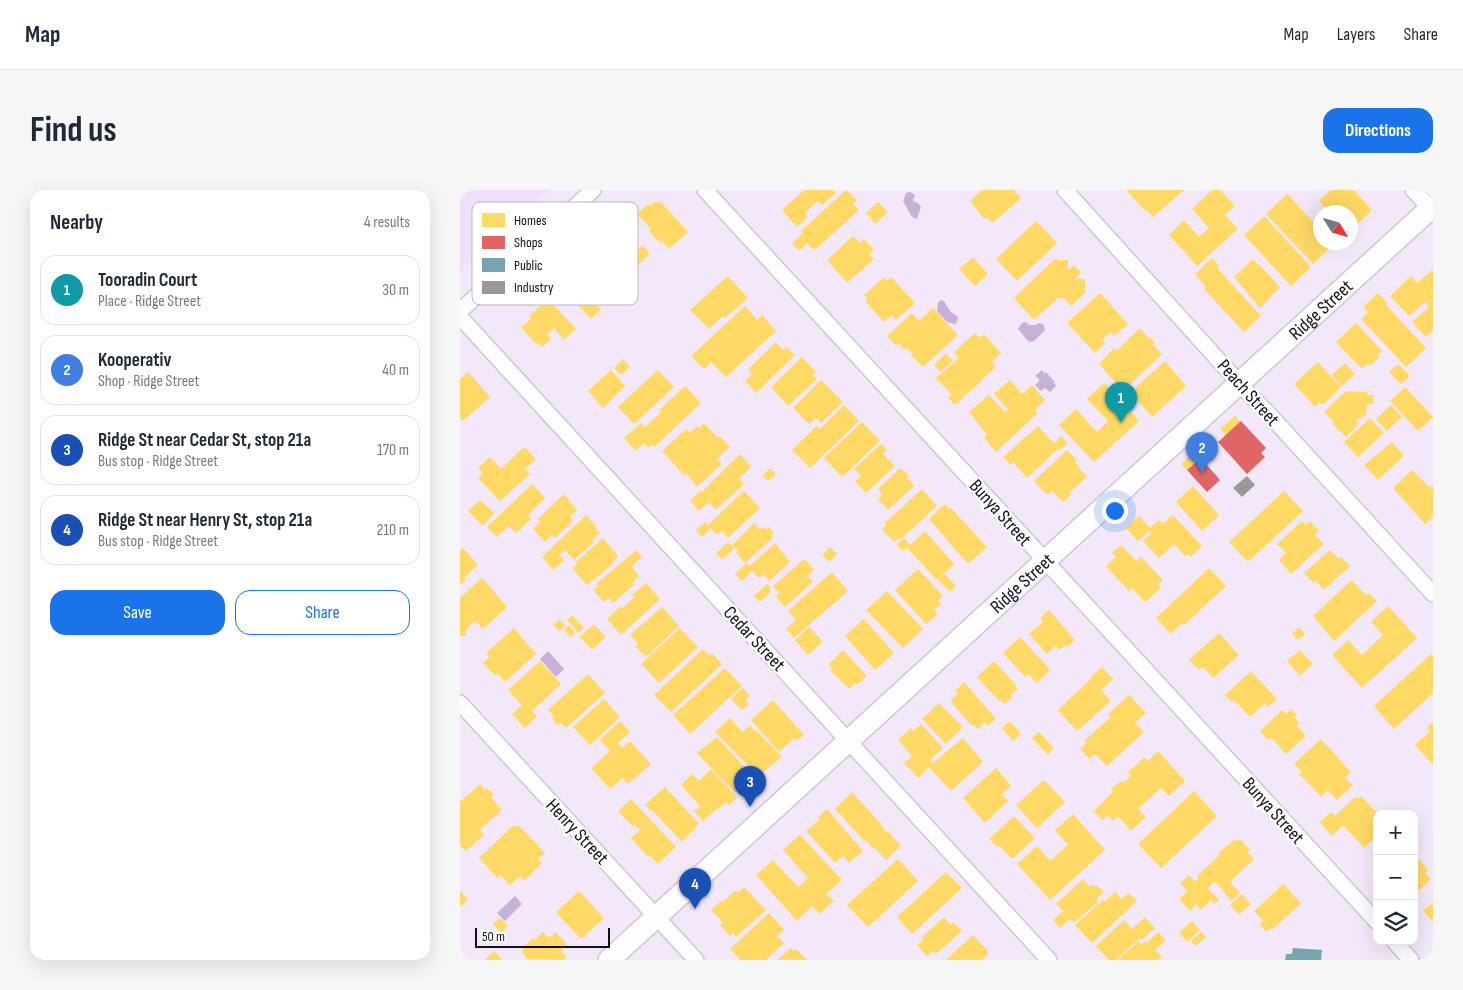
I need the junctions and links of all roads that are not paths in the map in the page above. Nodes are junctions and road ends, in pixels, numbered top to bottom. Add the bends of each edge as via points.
1 (592, 190) edge
2 (705, 190) edge
3 (1064, 190) edge
4 (1413, 190) edge
5 (579, 202) edge
6 (1432, 208) edge
7 (472, 300) edge
8 (460, 311) edge
9 (460, 317) edge
10 (1239, 383) junction
11 (1046, 560) junction
12 (1433, 594) edge
13 (460, 703) edge
14 (849, 741) junction
15 (657, 917) junction
16 (1373, 918) edge
17 (1398, 945) edge
18 (609, 960) edge
19 (696, 960) edge
20 (1049, 960) edge
21 (1411, 960) edge

1 - 5 street
2 - 11 street, Bunya Street
3 - 10 street, Peach Street
4 - 6 street
6 - 10 street, Ridge Street
7 - 8 street
9 - 14 street, Cedar Street
10 - 11 street, Ridge Street
10 - 12 street, Peach Street
11 - 14 street, Ridge Street
11 - 16 street, Bunya Street
13 - 15 street, Henry Street
14 - 15 street, Ridge Street
14 - 20 street, Cedar Street
15 - 18 street, Ridge Street
15 - 19 street, Henry Street
17 - 21 street

